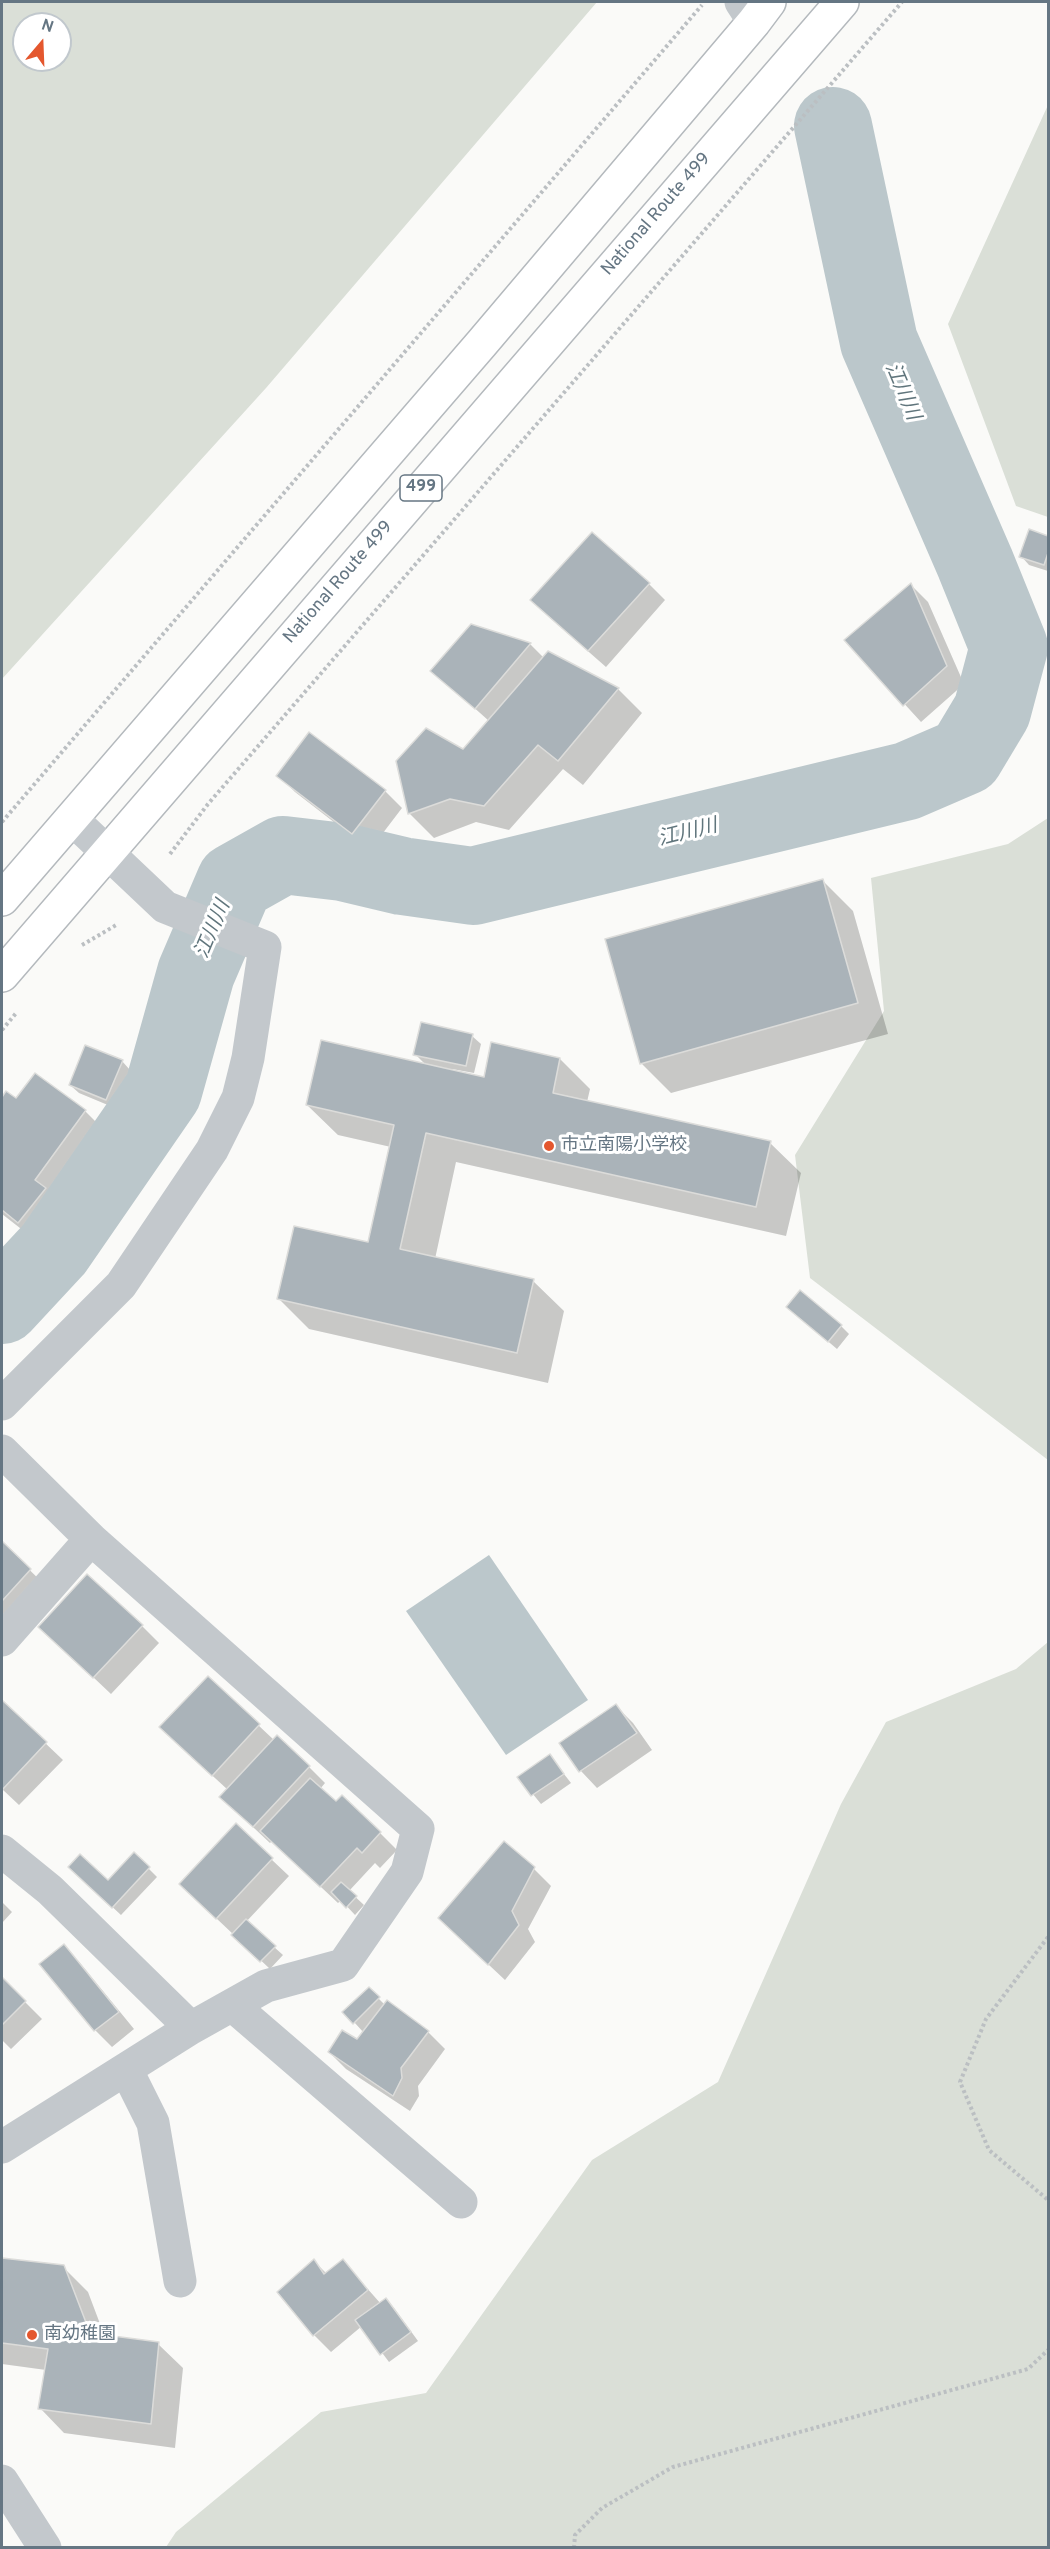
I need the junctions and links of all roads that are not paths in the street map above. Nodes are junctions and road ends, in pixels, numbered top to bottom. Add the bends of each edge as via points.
1 (842, 2) edge
2 (754, 8) edge
3 (72, 819) junction
4 (105, 852) junction
5 (2, 899) edge
6 (2, 975) edge
7 (2, 1404) edge
8 (2, 1451) edge
9 (91, 1539) junction
10 (2, 1640) edge
11 (2, 1851) edge
12 (232, 2005) junction
13 (191, 2028) junction
14 (126, 2069) junction
15 (2, 2147) edge
16 (461, 2202) dead end
17 (180, 2281) dead end
18 (2, 2481) edge
19 (45, 2547) edge

1 - 4 highway, National Route 499 / 499
2 - 3 highway, 499 via 482,343
3 - 4 street
3 - 5 highway, 499
4 - 6 highway, National Route 499 / 499
4 - 7 street via 165,907 265,947 249,1058 238,1098 212,1150 121,1285
8 - 9 street
9 - 10 street
9 - 12 street via 418,1829 407,1872 343,1965 266,1986
11 - 13 street via 50,1890
12 - 13 street
12 - 16 street
13 - 14 street
14 - 15 street
14 - 17 street via 153,2123
18 - 19 street

